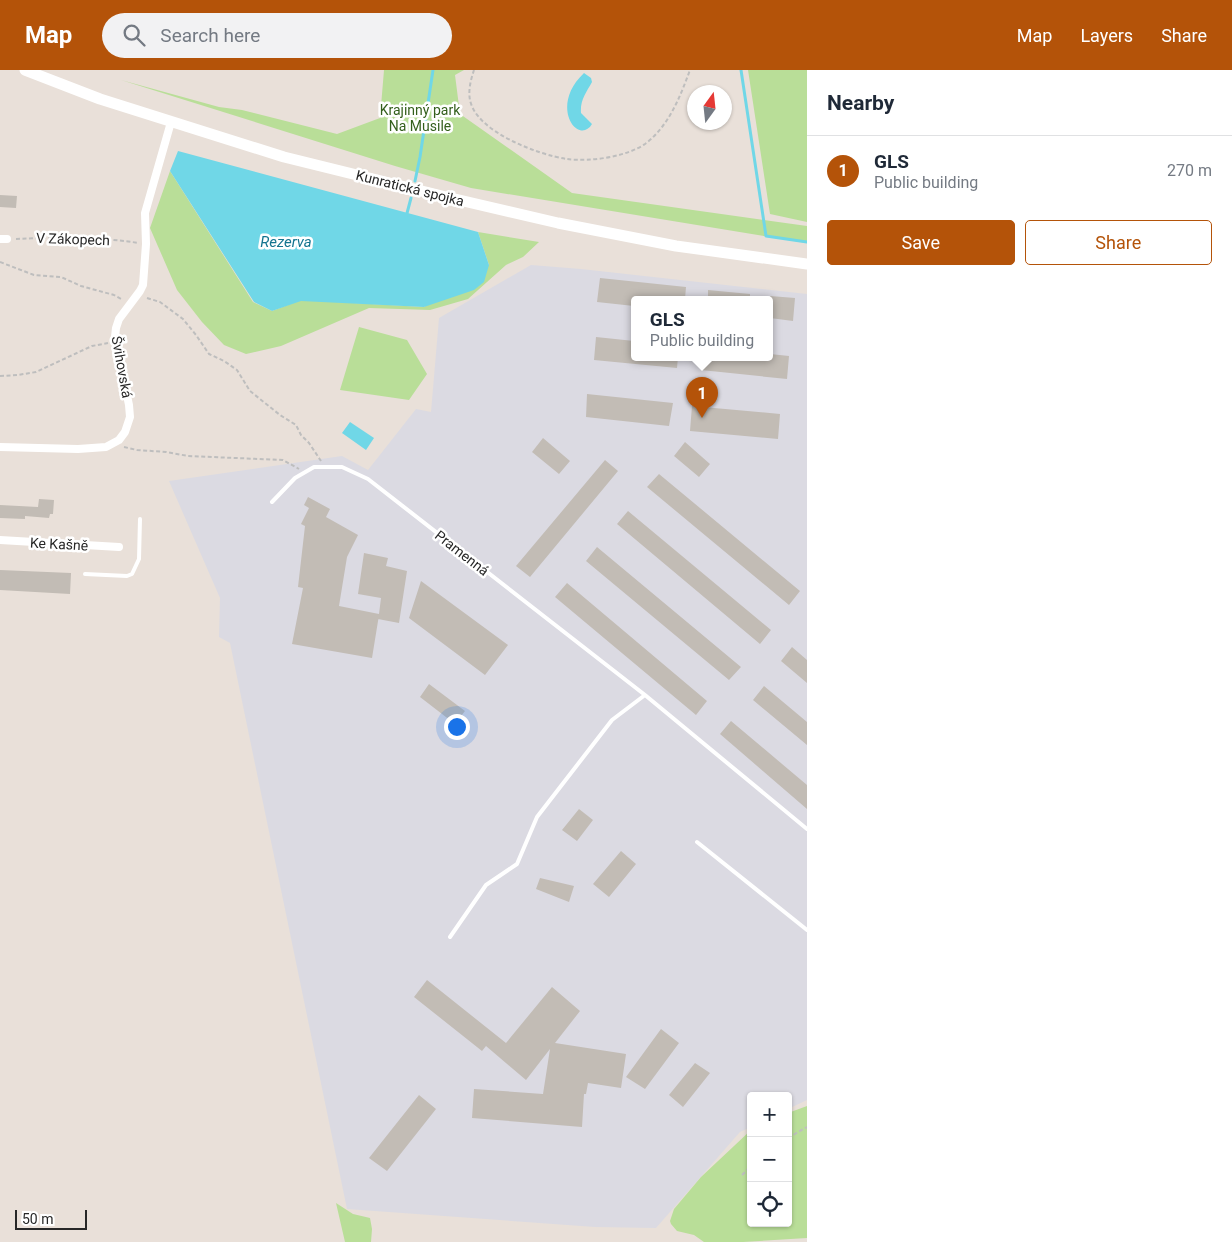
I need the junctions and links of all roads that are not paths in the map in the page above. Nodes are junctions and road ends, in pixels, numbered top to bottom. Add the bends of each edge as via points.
1 (24, 70) edge
2 (171, 122) junction
3 (807, 264) edge
4 (0, 447) edge
5 (272, 502) dead end
6 (140, 518) dead end
7 (0, 540) edge
8 (119, 547) dead end
9 (85, 574) dead end
10 (645, 696) junction
11 (807, 829) edge
12 (697, 842) dead end
13 (807, 930) edge
14 (450, 937) dead end

1 - 2 main road, Kunratická spojka
2 - 3 main road, Kunratická spojka via 284,157 558,223 676,246
2 - 4 street, Švihovská via 148,200 143,285 116,328 130,417 125,432 106,447
5 - 10 lane, Pramenná via 294,478 314,467 342,467 368,479
6 - 9 lane via 138,559 132,574
7 - 8 street, Ke Kašně
10 - 11 lane, Pramenná
10 - 14 lane via 612,720 537,817 517,864 486,885
12 - 13 lane

